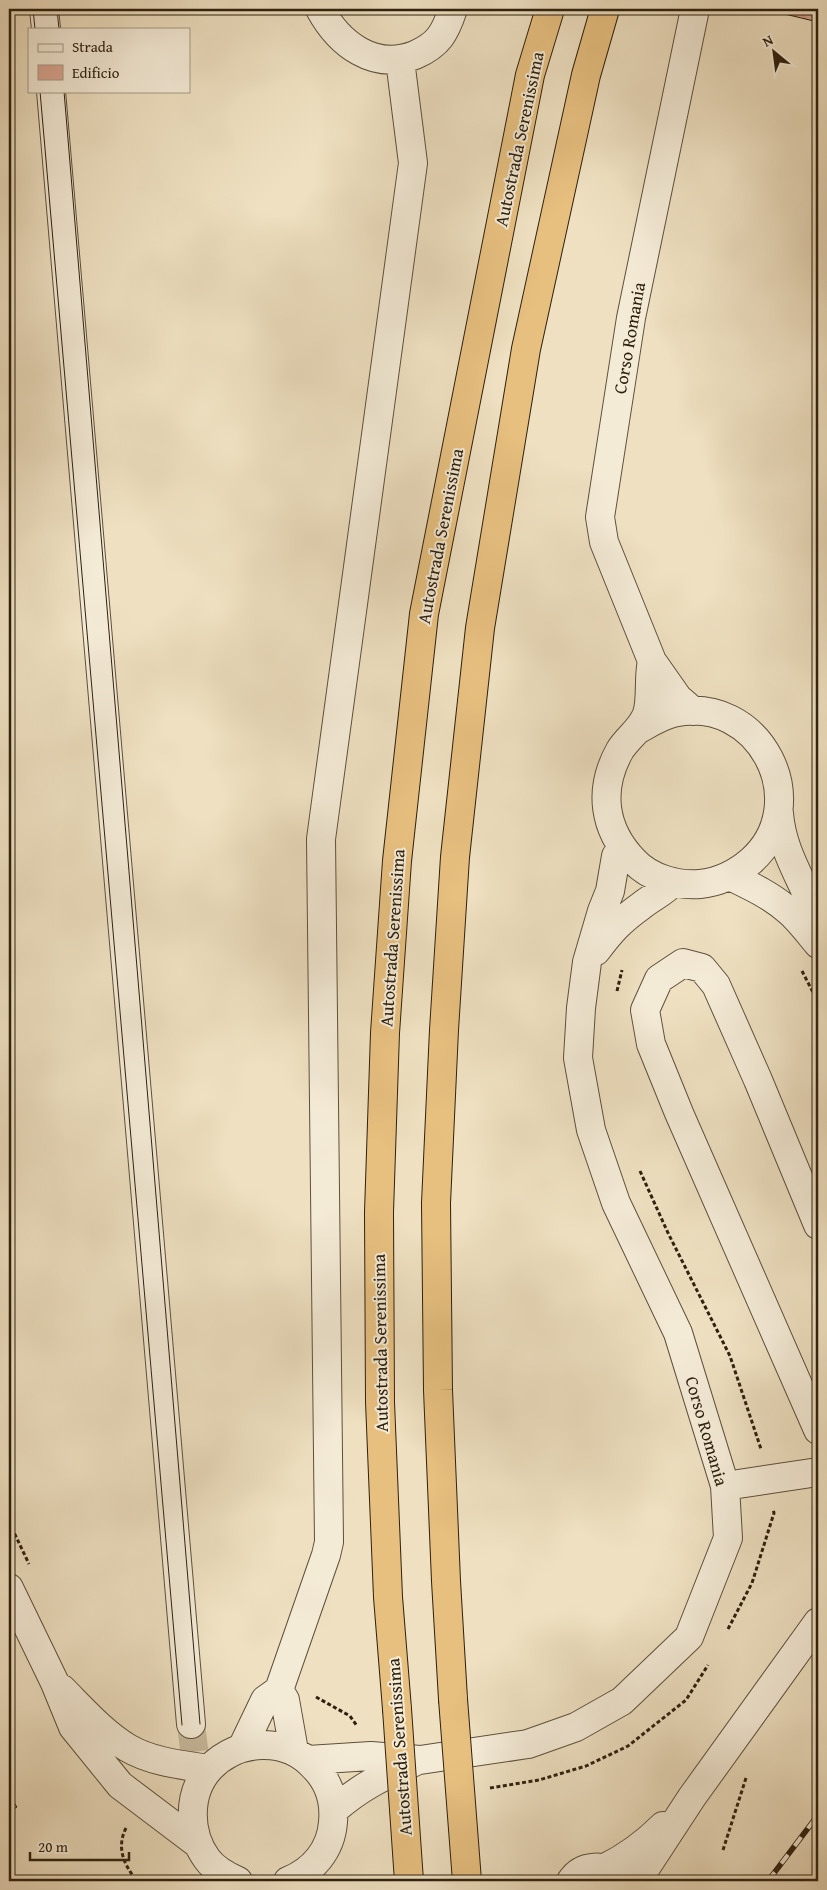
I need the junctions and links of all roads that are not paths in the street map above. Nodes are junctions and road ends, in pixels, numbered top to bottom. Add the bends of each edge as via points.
1 (44, 9) edge
2 (320, 9) edge
3 (453, 9) edge
4 (550, 9) edge
5 (605, 9) edge
6 (695, 9) edge
7 (46, 28) edge
8 (400, 60) junction
9 (51, 92) edge
10 (652, 662) junction
11 (693, 711) junction
12 (639, 729) junction
13 (778, 811) junction
14 (622, 848) junction
15 (730, 876) junction
16 (673, 882) junction
17 (818, 921) edge
18 (818, 944) edge
19 (587, 962) junction
20 (818, 1225) edge
21 (818, 1430) edge
22 (818, 1472) edge
23 (725, 1486) junction
24 (9, 1588) edge
25 (818, 1622) edge
26 (55, 1683) junction
27 (279, 1690) junction
28 (191, 1724) tunnel mouth
29 (242, 1748) junction
30 (301, 1756) junction
31 (420, 1760) junction
32 (209, 1769) junction
33 (692, 1796) junction
34 (334, 1810) junction
35 (198, 1844) junction
36 (615, 1875) edge
37 (238, 1881) edge
38 (288, 1881) edge
39 (409, 1881) edge
40 (466, 1881) edge
41 (571, 1881) edge
42 (637, 1881) edge

1 - 7 street
2 - 8 street via 327,23 349,44 368,56
3 - 8 street via 440,38 422,52
4 - 39 highway, Autostrada Serenissima, bridge via 530,75 424,614 397,861 385,1033 379,1212 380,1402 388,1597
5 - 40 highway, bridge via 586,75 526,349 480,628 455,857 436,1203 438,1390 453,1699
6 - 10 street, Corso Romania via 631,318 600,517 604,542
8 - 27 street via 413,163 321,839 329,1542
9 - 28 street
10 - 11 street, Corso Romania via 678,698
10 - 12 street, Corso Romania via 648,712
11 - 12 street via 674,713
11 - 13 street via 734,721 765,750 775,769
12 - 14 street via 621,749 610,773 606,799 610,825
13 - 15 street via 767,843 757,856
13 - 17 street via 784,844
14 - 16 street via 653,876
14 - 19 street, Corso Romania via 616,856 610,891
15 - 16 street via 712,883 692,885
15 - 18 street via 761,891 790,912
16 - 19 street, Corso Romania via 664,892 613,927
19 - 23 street, Corso Romania via 578,1058 592,1130 616,1203 678,1333
20 - 21 street via 716,985 702,968 682,963 659,979 645,1010 651,1044
22 - 23 street
23 - 31 street, Corso Romania via 728,1538 689,1636 622,1701 576,1727 528,1744
24 - 26 street
25 - 33 street
26 - 32 street via 128,1748 155,1759
26 - 35 street via 73,1727 120,1785
27 - 29 street via 265,1700
27 - 30 street via 286,1700
29 - 30 street, Corso Romania via 261,1744 278,1746
29 - 32 street, Corso Romania via 224,1756
30 - 31 street, Corso Romania
30 - 34 street via 321,1774 330,1791
31 - 34 street, Corso Romania via 373,1780
32 - 35 street via 193,1805 193,1825
33 - 36 street via 650,1839 625,1858
33 - 42 street
34 - 38 street via 333,1830 326,1849 314,1865
35 - 37 street via 208,1861
36 - 41 street via 594,1867 583,1870

